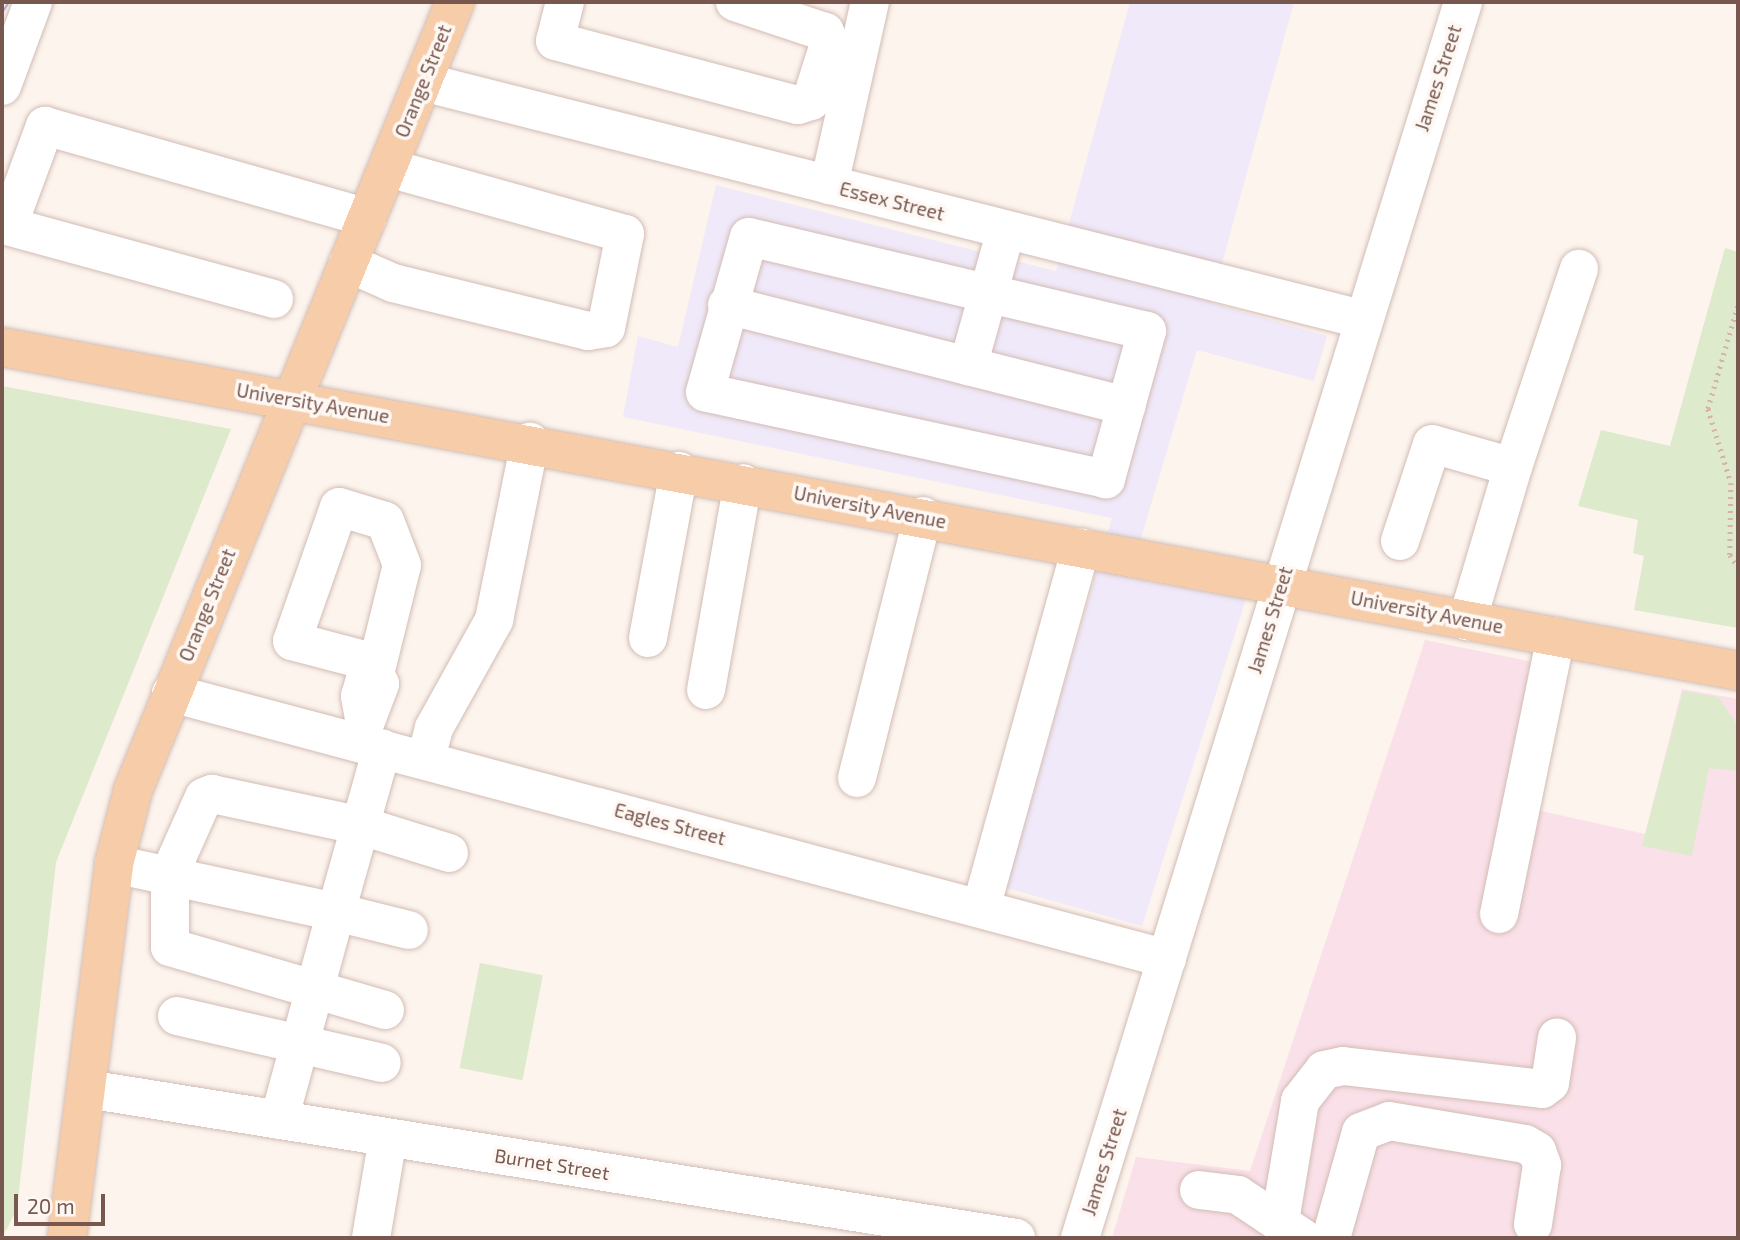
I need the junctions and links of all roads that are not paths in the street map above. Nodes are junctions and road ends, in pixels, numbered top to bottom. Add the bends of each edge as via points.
1 (33, 2) edge
2 (455, 2) edge
3 (565, 2) edge
4 (735, 2) edge
5 (870, 2) edge
6 (1463, 2) edge
7 (423, 82) junction
8 (2, 86) edge
9 (388, 168) junction
10 (829, 185) junction
11 (367, 218) junction
12 (1006, 230) junction
13 (348, 263) junction
14 (1579, 269) dead end
15 (987, 295) junction
16 (274, 299) dead end
17 (727, 305) junction
18 (1361, 319) junction
19 (2, 346) edge
20 (968, 366) junction
21 (293, 396) junction
22 (1126, 406) junction
23 (530, 442) junction
24 (1513, 467) junction
25 (679, 471) junction
26 (743, 483) junction
27 (923, 516) junction
28 (1400, 541) dead end
29 (1081, 548) junction
30 (1281, 583) junction
31 (1467, 621) junction
32 (1556, 637) junction
33 (648, 638) dead end
34 (375, 668) dead end
35 (1738, 671) edge
36 (706, 690) dead end
37 (171, 693) junction
38 (368, 736) junction
39 (426, 758) junction
40 (857, 778) dead end
41 (362, 826) junction
42 (449, 853) dead end
43 (114, 864) junction
44 (170, 873) junction
45 (981, 908) junction
46 (336, 912) junction
47 (1499, 914) dead end
48 (410, 930) dead end
49 (1167, 959) junction
50 (313, 991) junction
51 (385, 1010) dead end
52 (177, 1016) dead end
53 (1557, 1038) dead end
54 (298, 1043) junction
55 (382, 1063) dead end
56 (87, 1089) junction
57 (279, 1120) junction
58 (388, 1138) junction
59 (1199, 1190) dead end
60 (1533, 1224) dead end
61 (1291, 1230) edge
62 (68, 1238) edge
63 (371, 1238) edge
64 (1016, 1238) edge
65 (1080, 1238) edge
66 (1331, 1238) edge

1 - 8 street
2 - 7 main road, Orange Street
3 - 4 street via 555,41 798,105 811,101 829,44 825,32
5 - 10 street
6 - 18 street, James Street
7 - 9 main road, Orange Street
7 - 10 street, Essex Street
9 - 11 main road, Orange Street
9 - 13 street via 625,234 606,328 588,331 393,283
10 - 12 street, Essex Street
11 - 13 main road, Orange Street
11 - 16 street via 45,126 8,226
12 - 15 street
12 - 18 street, Essex Street
13 - 21 main road, Orange Street
14 - 24 street
15 - 17 street via 755,236 742,243
15 - 20 street
15 - 22 street via 1147,331
17 - 20 street
17 - 22 street via 705,392 1106,479
18 - 30 street, James Street
19 - 21 main road, University Avenue
20 - 22 street
21 - 23 main road, University Avenue
21 - 37 main road, Orange Street
23 - 25 main road, University Avenue
23 - 39 street via 494,620 434,727
24 - 28 street via 1433,444
24 - 31 street
25 - 26 main road, University Avenue
25 - 33 street
26 - 27 main road, University Avenue
26 - 36 street
27 - 29 main road, University Avenue
27 - 40 street
29 - 30 main road, University Avenue
29 - 45 street
30 - 31 main road, University Avenue
30 - 49 street, James Street
31 - 32 main road, University Avenue
32 - 35 main road, University Avenue
32 - 47 street
34 - 38 street via 380,684
37 - 38 street, Eagles Street
37 - 43 main road, Orange Street via 133,790
38 - 39 street, Eagles Street
38 - 41 street
39 - 45 street, Eagles Street
41 - 42 street
41 - 44 street via 212,794 204,797
41 - 46 street
43 - 44 street
43 - 56 main road, Orange Street
44 - 46 street
44 - 50 street via 170,947
45 - 49 street, Eagles Street
46 - 48 street
46 - 50 street
49 - 65 street, James Street
50 - 51 street
50 - 54 street
52 - 54 street
53 - 61 street via 1550,1083 1542,1090 1343,1066 1324,1070 1300,1101
54 - 55 street
54 - 57 street
56 - 57 street, Burnet Street
56 - 62 main road, Orange Street
57 - 58 street, Burnet Street
58 - 63 street
58 - 64 street, Burnet Street
59 - 61 street via 1238,1195
60 - 66 street via 1542,1165 1537,1151 1389,1121 1361,1132

